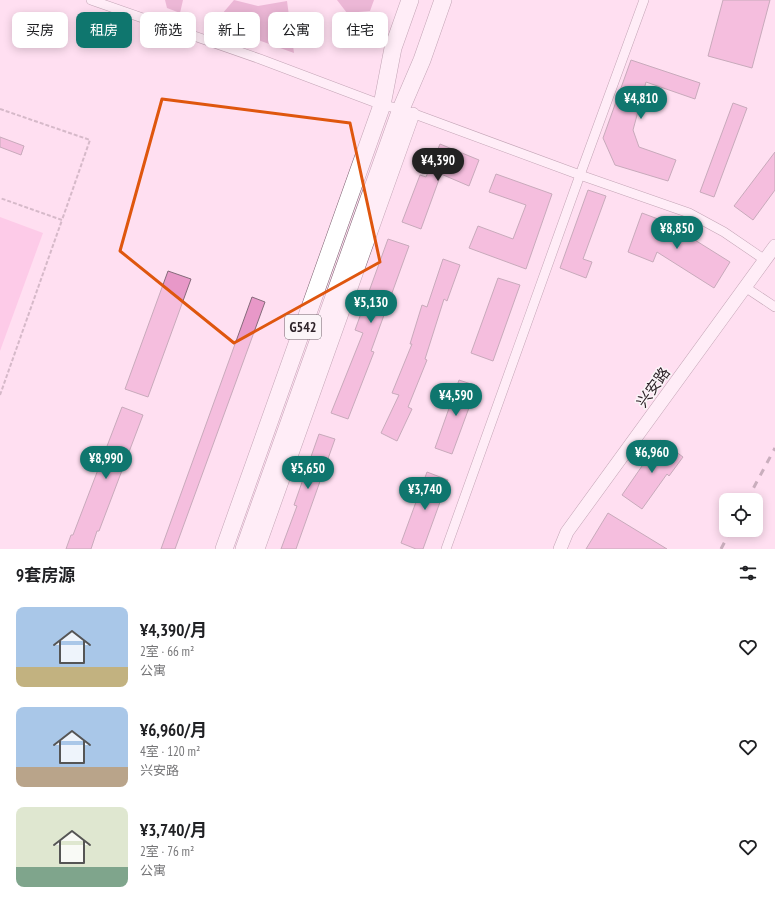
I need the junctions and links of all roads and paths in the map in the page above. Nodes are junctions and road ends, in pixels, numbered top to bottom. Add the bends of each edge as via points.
1 (91, 0) edge
2 (410, 0) edge
3 (443, 0) edge
4 (644, 0) edge
5 (382, 105) junction
6 (0, 110) edge
7 (407, 112) junction
8 (580, 175) junction
9 (0, 198) edge
10 (62, 220) junction
11 (775, 246) edge
12 (765, 260) junction
13 (745, 287) junction
14 (775, 307) edge
15 (0, 395) edge
16 (224, 549) edge
17 (244, 549) edge
18 (258, 549) edge
19 (446, 549) edge
20 (560, 549) edge

1 - 5 street
2 - 5 highway, G542 via 393,48
3 - 7 highway, G542
4 - 8 street
5 - 7 street
5 - 16 highway, G542
6 - 10 path via 90,140
7 - 8 street
7 - 17 highway, G542
7 - 18 street
8 - 12 street via 689,213 724,232
8 - 19 street
9 - 10 path
10 - 15 path
11 - 12 street, 兴安路
12 - 13 street, 兴安路
13 - 14 street
13 - 20 street, 兴安路 via 567,532

